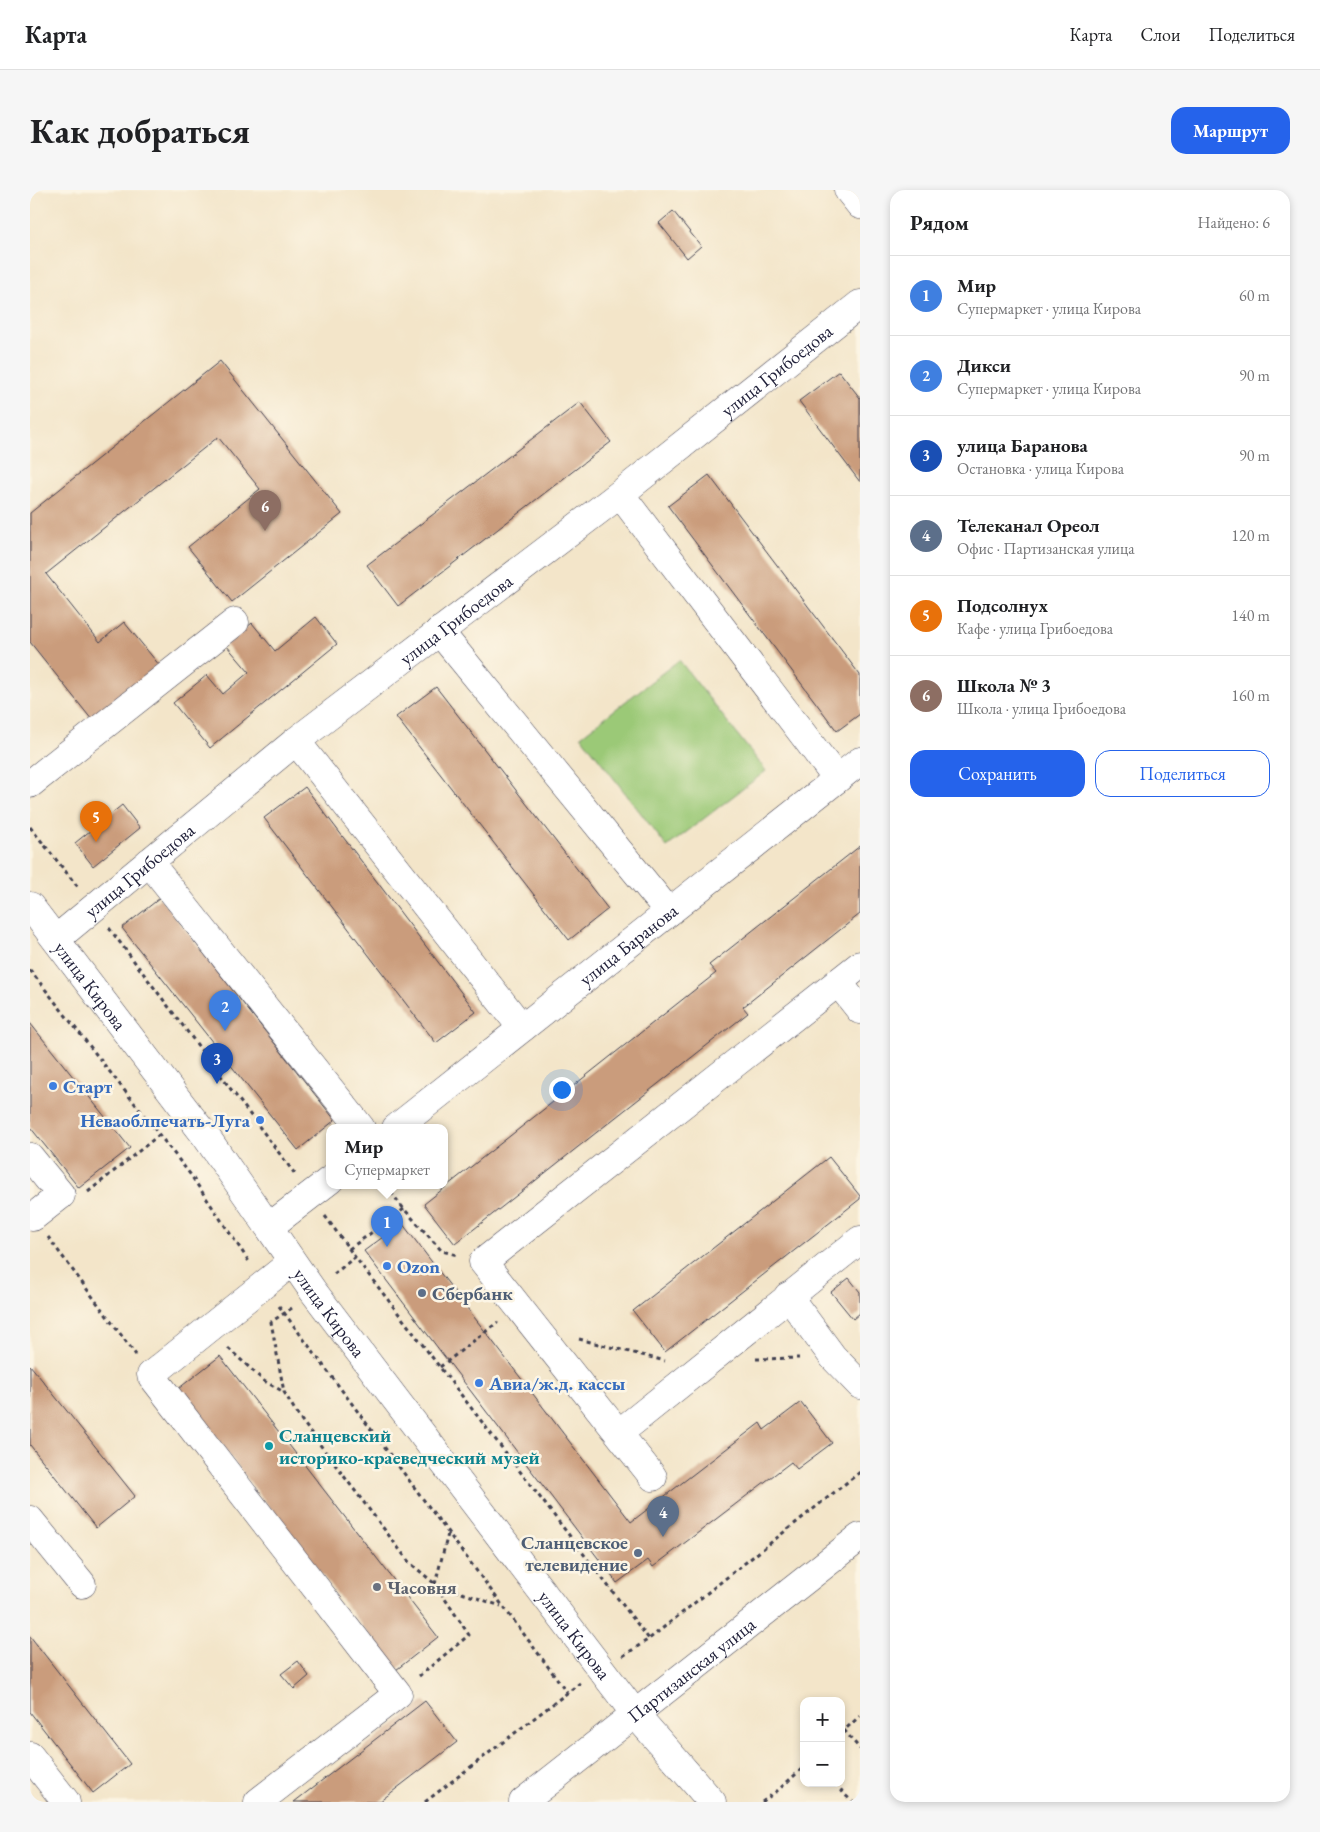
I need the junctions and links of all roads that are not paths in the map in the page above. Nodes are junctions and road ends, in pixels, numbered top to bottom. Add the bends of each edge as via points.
1 (848, 190) edge
2 (860, 204) edge
3 (860, 304) edge
4 (620, 494) junction
5 (235, 622) dead end
6 (439, 631) junction
7 (296, 741) junction
8 (860, 761) edge
9 (836, 779) junction
10 (30, 784) edge
11 (149, 862) junction
12 (30, 906) edge
13 (669, 912) junction
14 (56, 939) junction
15 (860, 965) edge
16 (838, 982) junction
17 (860, 1010) edge
18 (522, 1028) junction
19 (358, 1124) edge
20 (401, 1124) edge
21 (30, 1157) edge
22 (320, 1188) edge
23 (33, 1217) road end
24 (269, 1227) junction
25 (860, 1240) edge
26 (292, 1262) junction
27 (788, 1296) junction
28 (860, 1385) edge
29 (619, 1433) junction
30 (653, 1477) dead end
31 (30, 1520) edge
32 (860, 1537) edge
33 (82, 1584) dead end
34 (636, 1715) junction
35 (30, 1756) edge
36 (66, 1802) edge
37 (258, 1802) edge
38 (523, 1802) edge
39 (712, 1802) edge

1 - 2 street
3 - 4 street, улица Грибоедова
4 - 6 street, улица Грибоедова
4 - 9 street
5 - 10 street
6 - 7 street, улица Грибоедова
6 - 13 street
7 - 11 street, улица Грибоедова
7 - 18 street
8 - 9 street, улица Баранова
9 - 13 street, улица Баранова
11 - 14 street, улица Грибоедова
11 - 19 street
12 - 14 street, улица Кирова
13 - 18 street, улица Баранова
14 - 24 street, улица Кирова via 207,1138
15 - 16 street
16 - 17 street
16 - 29 street via 483,1262
18 - 20 street, улица Баранова
21 - 23 street via 61,1195
22 - 24 street
24 - 26 street, улица Кирова
25 - 27 street
26 - 34 street, улица Кирова
26 - 37 street via 232,1304 209,1329 151,1375 398,1694
27 - 28 street via 833,1356
27 - 29 street
29 - 30 street
31 - 33 street
32 - 34 street, Партизанская улица
34 - 38 street, Партизанская улица
34 - 39 street, улица Кирова
35 - 36 street

